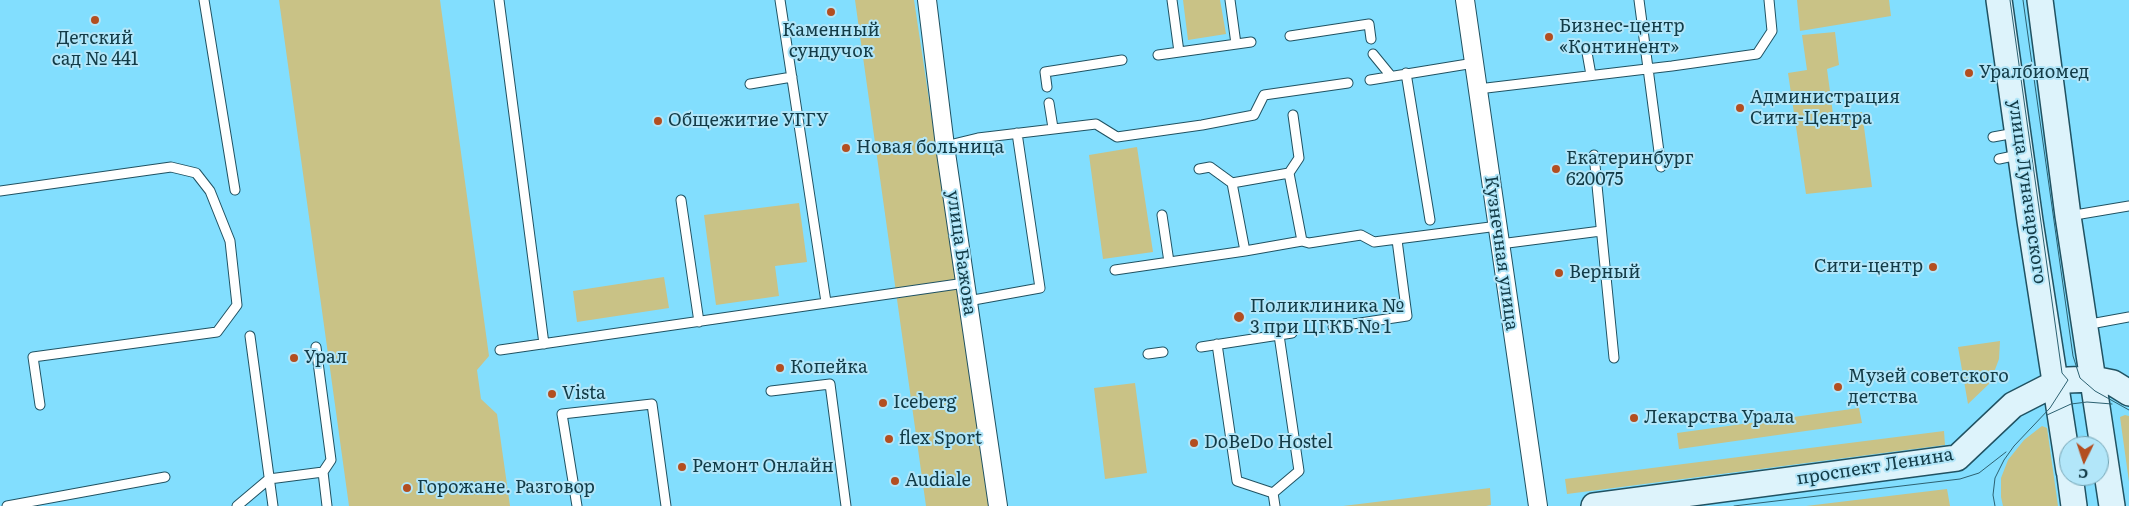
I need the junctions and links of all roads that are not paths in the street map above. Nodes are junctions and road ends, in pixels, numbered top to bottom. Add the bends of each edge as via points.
1 (204, 0) edge
2 (499, 0) edge
3 (780, 0) edge
4 (927, 0) edge
5 (1172, 0) edge
6 (1230, 0) edge
7 (1465, 0) edge
8 (1639, 0) edge
9 (1768, 0) edge
10 (1999, 0) edge
11 (2040, 0) edge
12 (1290, 36) dead end
13 (1371, 39) dead end
14 (1251, 42) dead end
15 (1236, 44) junction
16 (1586, 47) dead end
17 (1179, 52) junction
18 (1374, 54) dead end
19 (1158, 55) dead end
20 (1122, 60) dead end
21 (1474, 63) junction
22 (1649, 68) junction
23 (1406, 73) junction
24 (1591, 75) junction
25 (1391, 76) junction
26 (792, 77) junction
27 (1370, 80) dead end
28 (1348, 83) dead end
29 (750, 84) dead end
30 (1047, 87) dead end
31 (1478, 89) junction
32 (1049, 103) dead end
33 (1293, 115) dead end
34 (1053, 128) junction
35 (1017, 133) junction
36 (1993, 137) dead end
37 (945, 146) junction
38 (2013, 149) junction
39 (1594, 154) dead end
40 (1662, 167) dead end
41 (1199, 169) dead end
42 (1289, 172) junction
43 (1232, 183) junction
44 (235, 190) dead end
45 (0, 191) edge
46 (681, 200) dead end
47 (2129, 206) edge
48 (1162, 216) dead end
49 (2068, 216) junction
50 (1430, 220) dead end
51 (1600, 231) junction
52 (1499, 235) junction
53 (1398, 240) junction
54 (1302, 241) junction
55 (1244, 251) junction
56 (1169, 262) junction
57 (1115, 270) dead end
58 (965, 283) junction
59 (968, 301) junction
60 (826, 302) junction
61 (2129, 317) edge
62 (699, 322) junction
63 (2085, 325) junction
64 (1333, 327) dead end
65 (1292, 334) dead end
66 (1279, 335) junction
67 (250, 336) dead end
68 (544, 344) junction
69 (1217, 344) junction
70 (316, 347) dead end
71 (1201, 347) dead end
72 (500, 350) dead end
73 (1162, 352) dead end
74 (1148, 354) dead end
75 (1614, 358) dead end
76 (2092, 379) junction
77 (2056, 383) junction
78 (771, 391) dead end
79 (2129, 393) edge
80 (40, 405) dead end
81 (2064, 436) edge
82 (323, 472) junction
83 (165, 477) dead end
84 (269, 479) junction
85 (2071, 486) edge
86 (1273, 493) junction
87 (35, 504) edge
88 (7, 506) edge
89 (237, 506) edge
90 (273, 506) edge
91 (328, 506) edge
92 (577, 506) edge
93 (666, 506) edge
94 (846, 506) edge
95 (998, 506) edge
96 (1275, 506) edge
97 (1538, 506) edge
98 (1594, 506) edge
99 (2074, 506) edge
100 (2112, 506) edge

1 - 44 lane
2 - 68 lane
3 - 26 lane
4 - 37 street, улица Бажова
5 - 17 lane
6 - 15 lane
7 - 21 street, Кузнечная улица
8 - 22 lane
9 - 22 lane via 1772,31 1757,54
10 - 38 main road, улица Луначарского
11 - 49 main road
12 - 13 lane via 1369,24
14 - 15 lane
15 - 17 lane
16 - 24 lane
17 - 19 lane
18 - 25 lane
20 - 30 lane via 1045,72
21 - 23 lane
21 - 31 street, Кузнечная улица
22 - 24 lane
22 - 40 lane
23 - 25 lane
23 - 50 lane
24 - 31 lane
25 - 27 lane
26 - 29 lane
26 - 60 lane
28 - 34 lane via 1264,95 1254,115 1202,125 1117,137 1096,124
31 - 52 street, Кузнечная улица
32 - 34 lane
33 - 42 lane via 1300,158
34 - 35 lane
35 - 37 lane
35 - 59 lane via 1040,288
36 - 38 lane
37 - 58 street, улица Бажова
38 - 77 main road, улица Луначарского
39 - 51 lane
41 - 43 lane via 1210,167
42 - 43 lane
42 - 54 lane
43 - 55 lane
45 - 80 lane via 171,167 196,173 210,191 230,241 237,305 217,332 33,357
46 - 62 lane
47 - 49 lane
48 - 56 lane
49 - 63 main road
51 - 52 lane
51 - 75 lane
52 - 53 lane
52 - 97 street, Кузнечная улица
53 - 54 lane via 1374,242 1361,235 1309,243
53 - 64 lane via 1407,316
54 - 55 lane
55 - 56 lane
56 - 57 lane
58 - 59 street, улица Бажова
58 - 60 lane
59 - 95 street, улица Бажова
60 - 62 lane
61 - 63 lane
62 - 68 lane
63 - 76 main road
65 - 66 lane
66 - 69 lane
66 - 86 lane via 1299,471
67 - 84 lane
68 - 72 lane
69 - 71 lane
69 - 86 lane via 1237,481
70 - 82 lane via 331,460
73 - 74 lane
76 - 77 main road, проспект Ленина
76 - 79 main road, проспект Ленина via 2113,383
76 - 100 main road
77 - 81 main road, улица Луначарского
77 - 98 main road, проспект Ленина via 2013,405 1957,458
78 - 94 lane via 830,384
82 - 84 lane
82 - 91 lane
83 - 87 lane
84 - 89 lane
84 - 90 lane
85 - 99 main road
86 - 96 lane
87 - 88 lane
92 - 93 lane via 562,414 652,404

